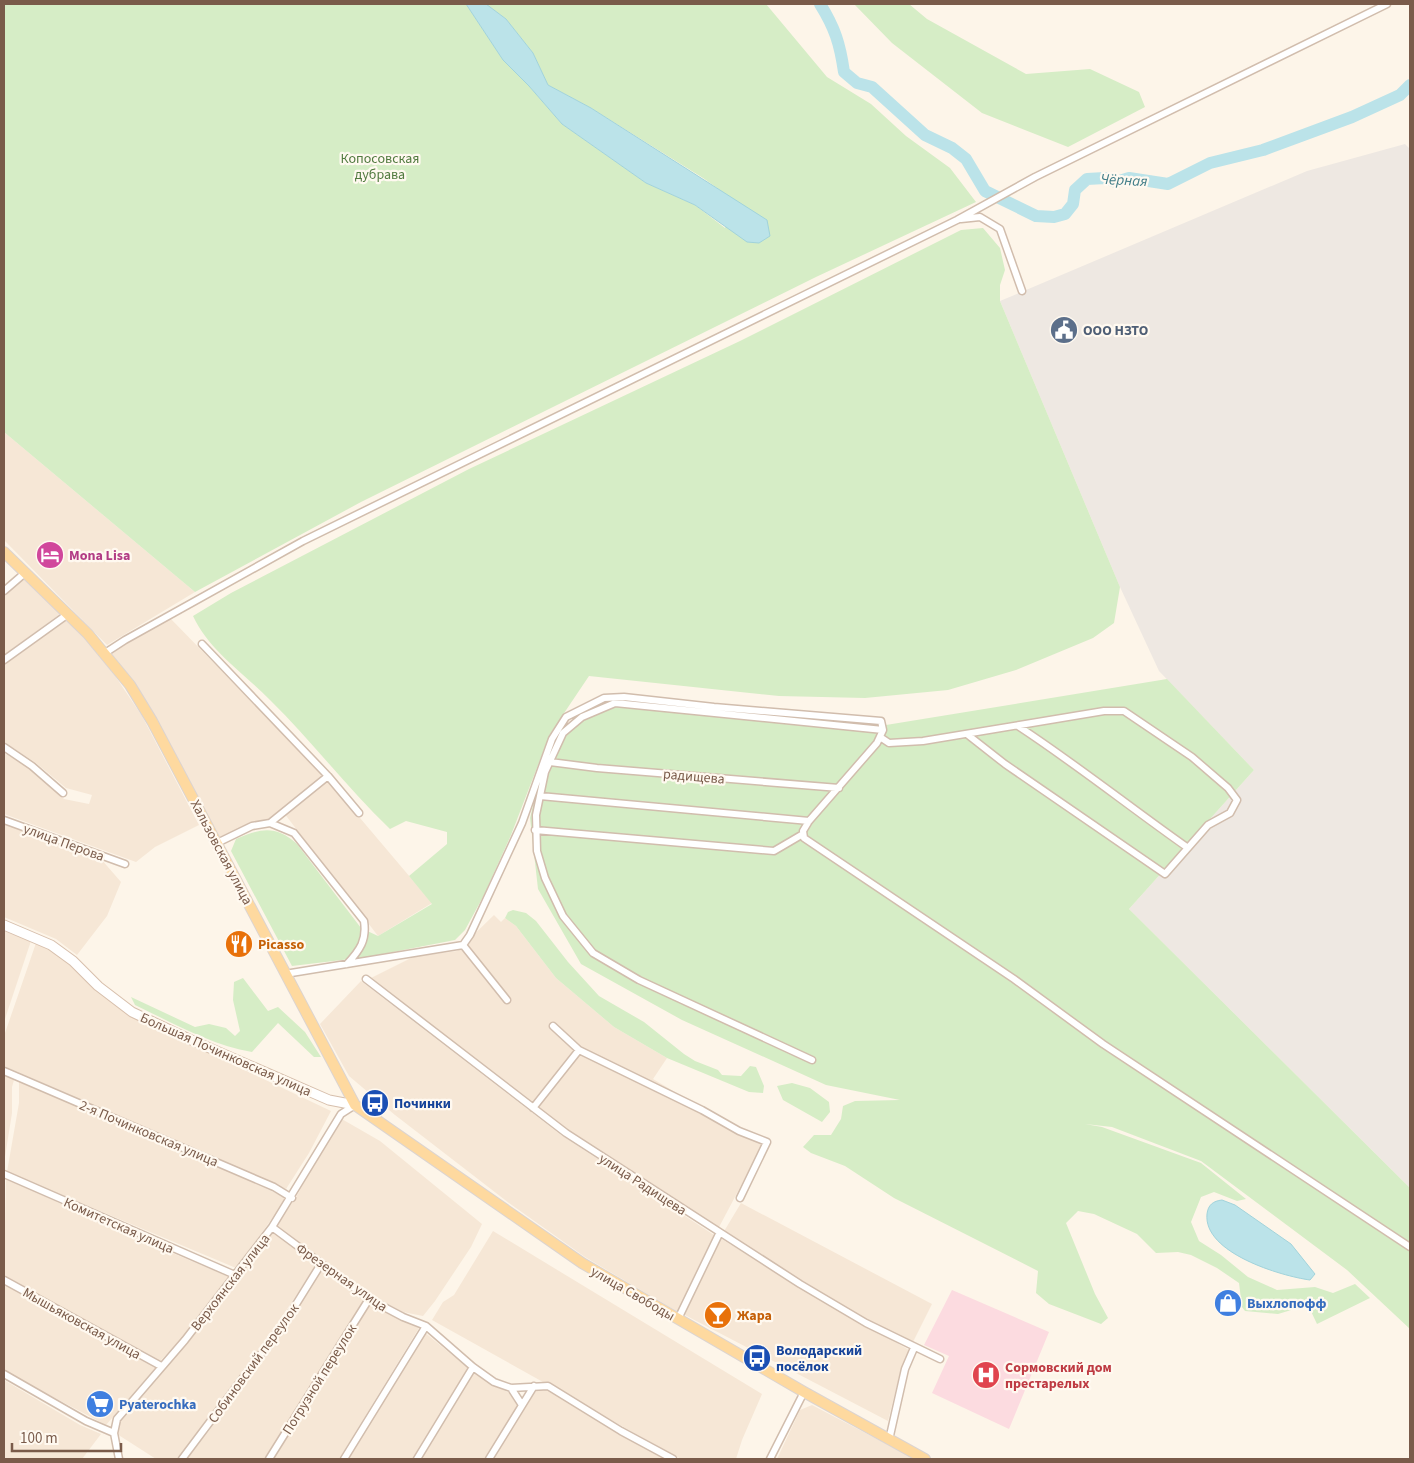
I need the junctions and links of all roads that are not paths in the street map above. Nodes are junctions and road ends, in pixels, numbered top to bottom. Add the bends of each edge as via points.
1 (1386, 4) edge
2 (957, 220) junction
3 (1022, 292) dead end
4 (4, 552) edge
5 (26, 572) junction
6 (4, 591) edge
7 (68, 614) junction
8 (202, 644) dead end
9 (105, 653) junction
10 (4, 660) edge
11 (1018, 726) junction
12 (881, 734) junction
13 (968, 735) junction
14 (4, 747) edge
15 (550, 762) junction
16 (328, 776) junction
17 (839, 788) junction
18 (64, 793) dead end
19 (540, 796) junction
20 (359, 813) dead end
21 (4, 820) edge
22 (809, 821) junction
23 (270, 823) junction
24 (535, 830) junction
25 (803, 834) junction
26 (217, 843) junction
27 (1188, 848) junction
28 (125, 864) dead end
29 (4, 925) edge
30 (463, 944) junction
31 (347, 964) junction
32 (285, 974) junction
33 (366, 979) dead end
34 (507, 1000) dead end
35 (553, 1026) dead end
36 (579, 1050) junction
37 (812, 1060) dead end
38 (4, 1071) edge
39 (355, 1105) junction
40 (533, 1108) junction
41 (4, 1174) edge
42 (292, 1198) junction
43 (740, 1198) dead end
44 (272, 1227) junction
45 (719, 1234) junction
46 (1410, 1247) edge
47 (321, 1264) junction
48 (235, 1275) junction
49 (4, 1280) edge
50 (369, 1298) junction
51 (678, 1319) junction
52 (426, 1326) junction
53 (914, 1348) junction
54 (940, 1359) dead end
55 (161, 1366) junction
56 (473, 1367) junction
57 (4, 1374) edge
58 (534, 1386) junction
59 (511, 1388) junction
60 (804, 1392) junction
61 (522, 1405) junction
62 (114, 1433) junction
63 (889, 1440) junction
64 (119, 1459) edge
65 (182, 1459) edge
66 (268, 1459) edge
67 (344, 1459) edge
68 (417, 1459) edge
69 (489, 1459) edge
70 (673, 1459) edge
71 (770, 1459) edge
72 (925, 1459) edge

1 - 2 street via 1002,194
2 - 3 street via 980,217 1000,229
2 - 9 street via 303,541
4 - 5 main road, Хальзовская улица
5 - 6 street
5 - 7 main road, Хальзовская улица
7 - 9 main road, Хальзовская улица
7 - 10 street
8 - 16 street
9 - 26 main road, Хальзовская улица via 152,721
11 - 13 street
11 - 27 street
11 - 27 street via 1104,710 1124,711 1192,757 1237,800 1230,813 1208,825
12 - 13 street via 889,743
12 - 15 street via 615,703 582,717 563,734
12 - 17 street
12 - 30 street via 881,720 624,697 604,698 566,717 552,738 522,823
13 - 27 street via 1165,874
14 - 18 street
15 - 17 street, радищева
15 - 19 street
16 - 20 street
16 - 23 street
17 - 22 street
19 - 22 street
19 - 24 street
21 - 28 street, улица Перова
22 - 25 street
23 - 26 street via 252,826
23 - 31 street via 294,833 364,920 366,934 360,950
24 - 25 street via 774,851
24 - 37 street via 536,851 545,878 563,916 593,953 639,980
25 - 46 street via 808,841 1014,979 1103,1044
26 - 32 main road, Хальзовская улица
29 - 39 street, Большая Починковская улица via 51,944 132,1012 329,1100
30 - 31 street
30 - 34 street
31 - 32 street
32 - 39 main road, Хальзовская улица
33 - 40 street, улица Радищева
35 - 36 street
36 - 40 street
36 - 43 street via 767,1142
38 - 42 street, 2-я Починковская улица via 274,1187
39 - 42 street, Верхоянская улица via 341,1114
39 - 51 main road, улица Свободы via 582,1263
40 - 45 street, улица Радищева
41 - 48 street, Комитетская улица
42 - 44 street, Верхоянская улица
44 - 47 street, Фрезерная улица
44 - 48 street, Верхоянская улица
45 - 51 street
45 - 53 street, улица Радищева via 825,1299
47 - 50 street, Фрезерная улица
47 - 65 street, Собиновский переулок via 265,1351
48 - 55 street, Верхоянская улица
49 - 55 street, Мышьяковская улица
50 - 52 street, Фрезерная улица
50 - 66 street, Погрузной переулок
51 - 60 main road, улица Свободы
52 - 56 street, Фрезерная улица
52 - 67 street
53 - 54 street, улица Радищева
53 - 63 street via 905,1369
55 - 62 street, Верхоянская улица via 116,1419
56 - 59 street, Фрезерная улица via 494,1382
56 - 68 street
57 - 62 street via 86,1421
58 - 59 street, Фрезерная улица
58 - 61 street
58 - 70 street, Фрезерная улица via 548,1386 621,1432
59 - 61 street
60 - 63 main road, улица Свободы
60 - 71 street
61 - 69 street
62 - 64 street
63 - 72 main road, улица Свободы

